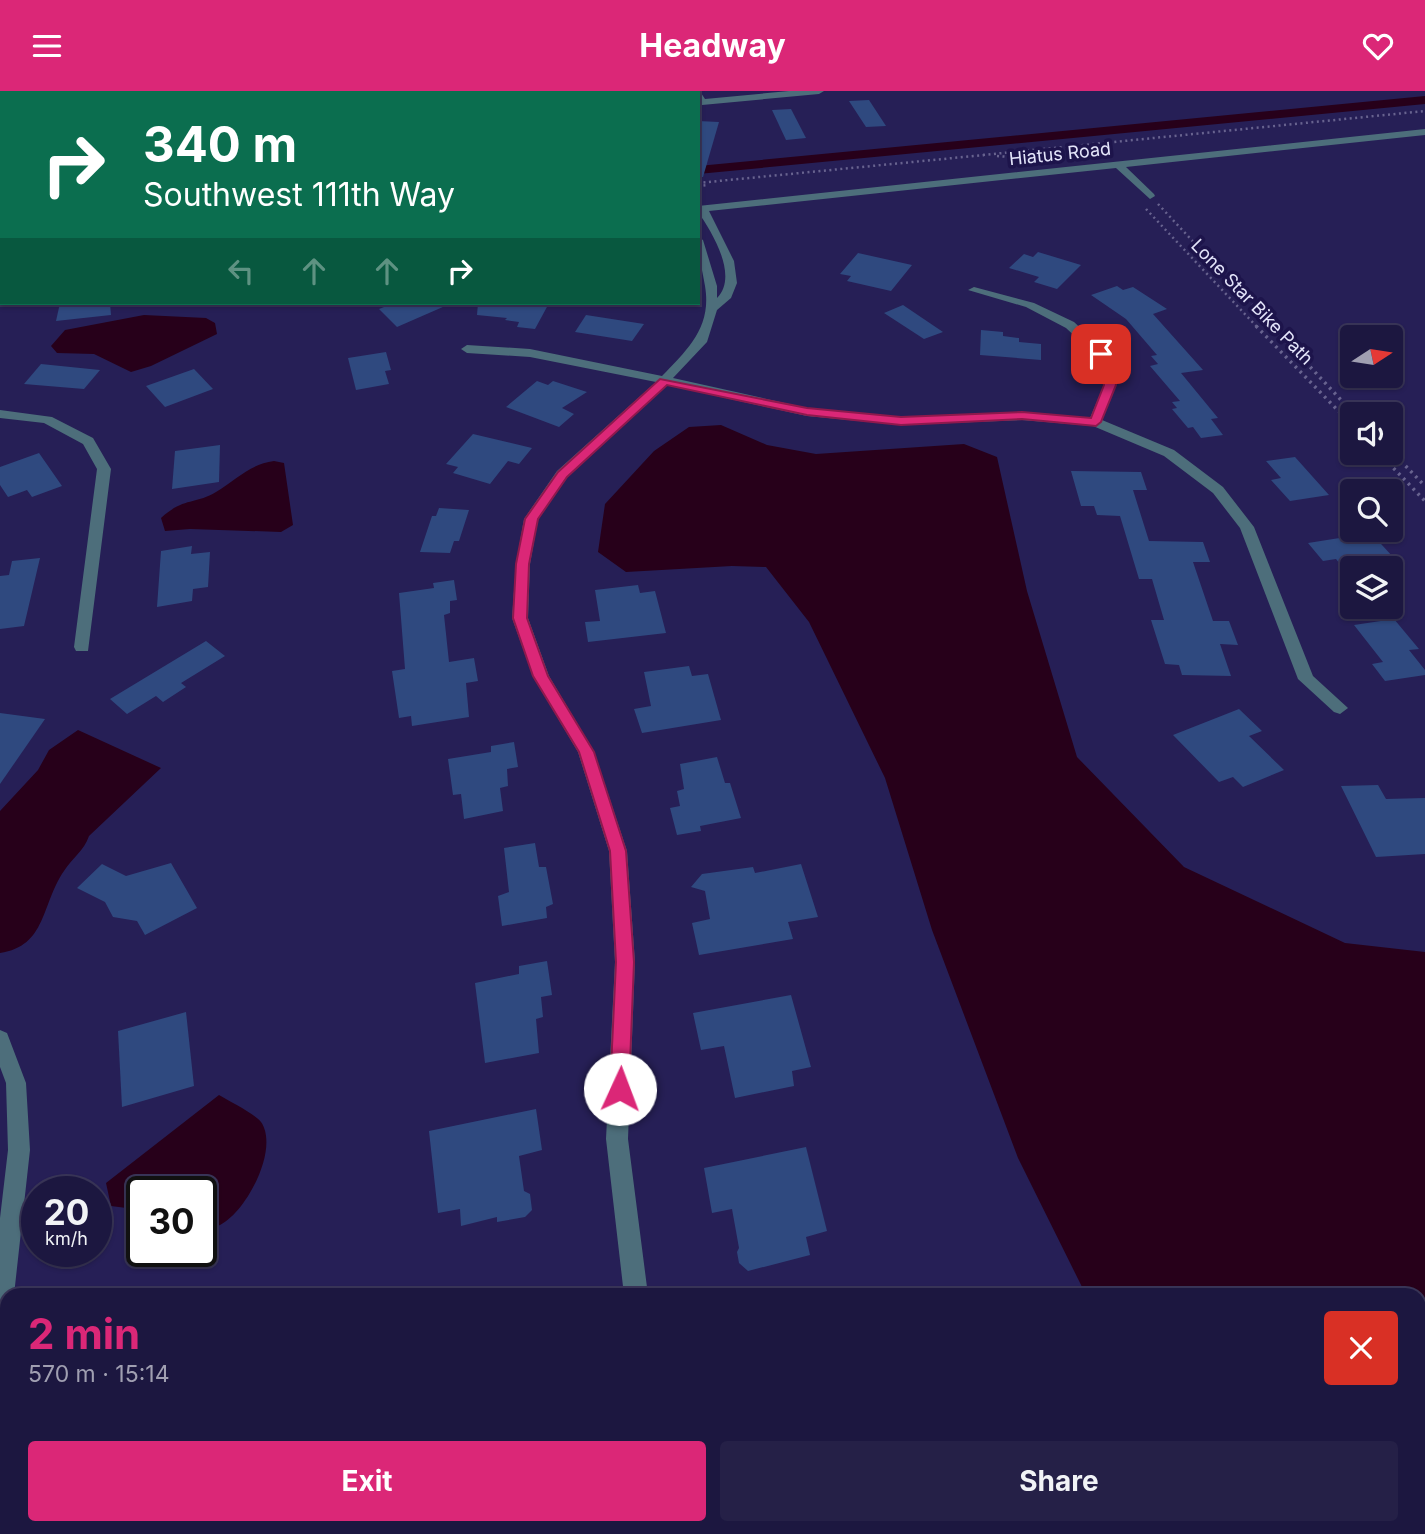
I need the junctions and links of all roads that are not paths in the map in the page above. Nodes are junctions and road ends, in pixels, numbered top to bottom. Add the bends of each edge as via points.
1 (819, 91) edge
2 (700, 95) edge
3 (1425, 132) edge
4 (1121, 166) junction
5 (1150, 196) road end
6 (700, 209) edge
7 (701, 265) edge
8 (974, 290) dead end
9 (700, 294) edge
10 (712, 309) junction
11 (467, 349) dead end
12 (664, 381) junction
13 (0, 414) edge
14 (1096, 422) junction
15 (82, 647) dead end
16 (1340, 708) dead end
17 (0, 1039) edge
18 (3, 1288) edge
19 (635, 1288) edge

1 - 2 street
3 - 4 street, Hiatus Road
4 - 5 street
4 - 6 street, Hiatus Road
6 - 10 street via 732,278 728,294
7 - 10 street via 711,286
8 - 14 street via 1030,305 1070,325 1101,354 1110,385
9 - 10 street
10 - 12 street via 701,342
11 - 12 street via 530,353
12 - 14 street via 807,412 901,421 1022,416
12 - 19 street via 562,474 531,519 520,618 541,676 586,752 618,851 625,962 617,1139
13 - 15 street via 47,420 88,441 104,469
14 - 16 street via 1169,453 1218,490 1247,527 1306,679
17 - 18 street via 16,1083 19,1150

